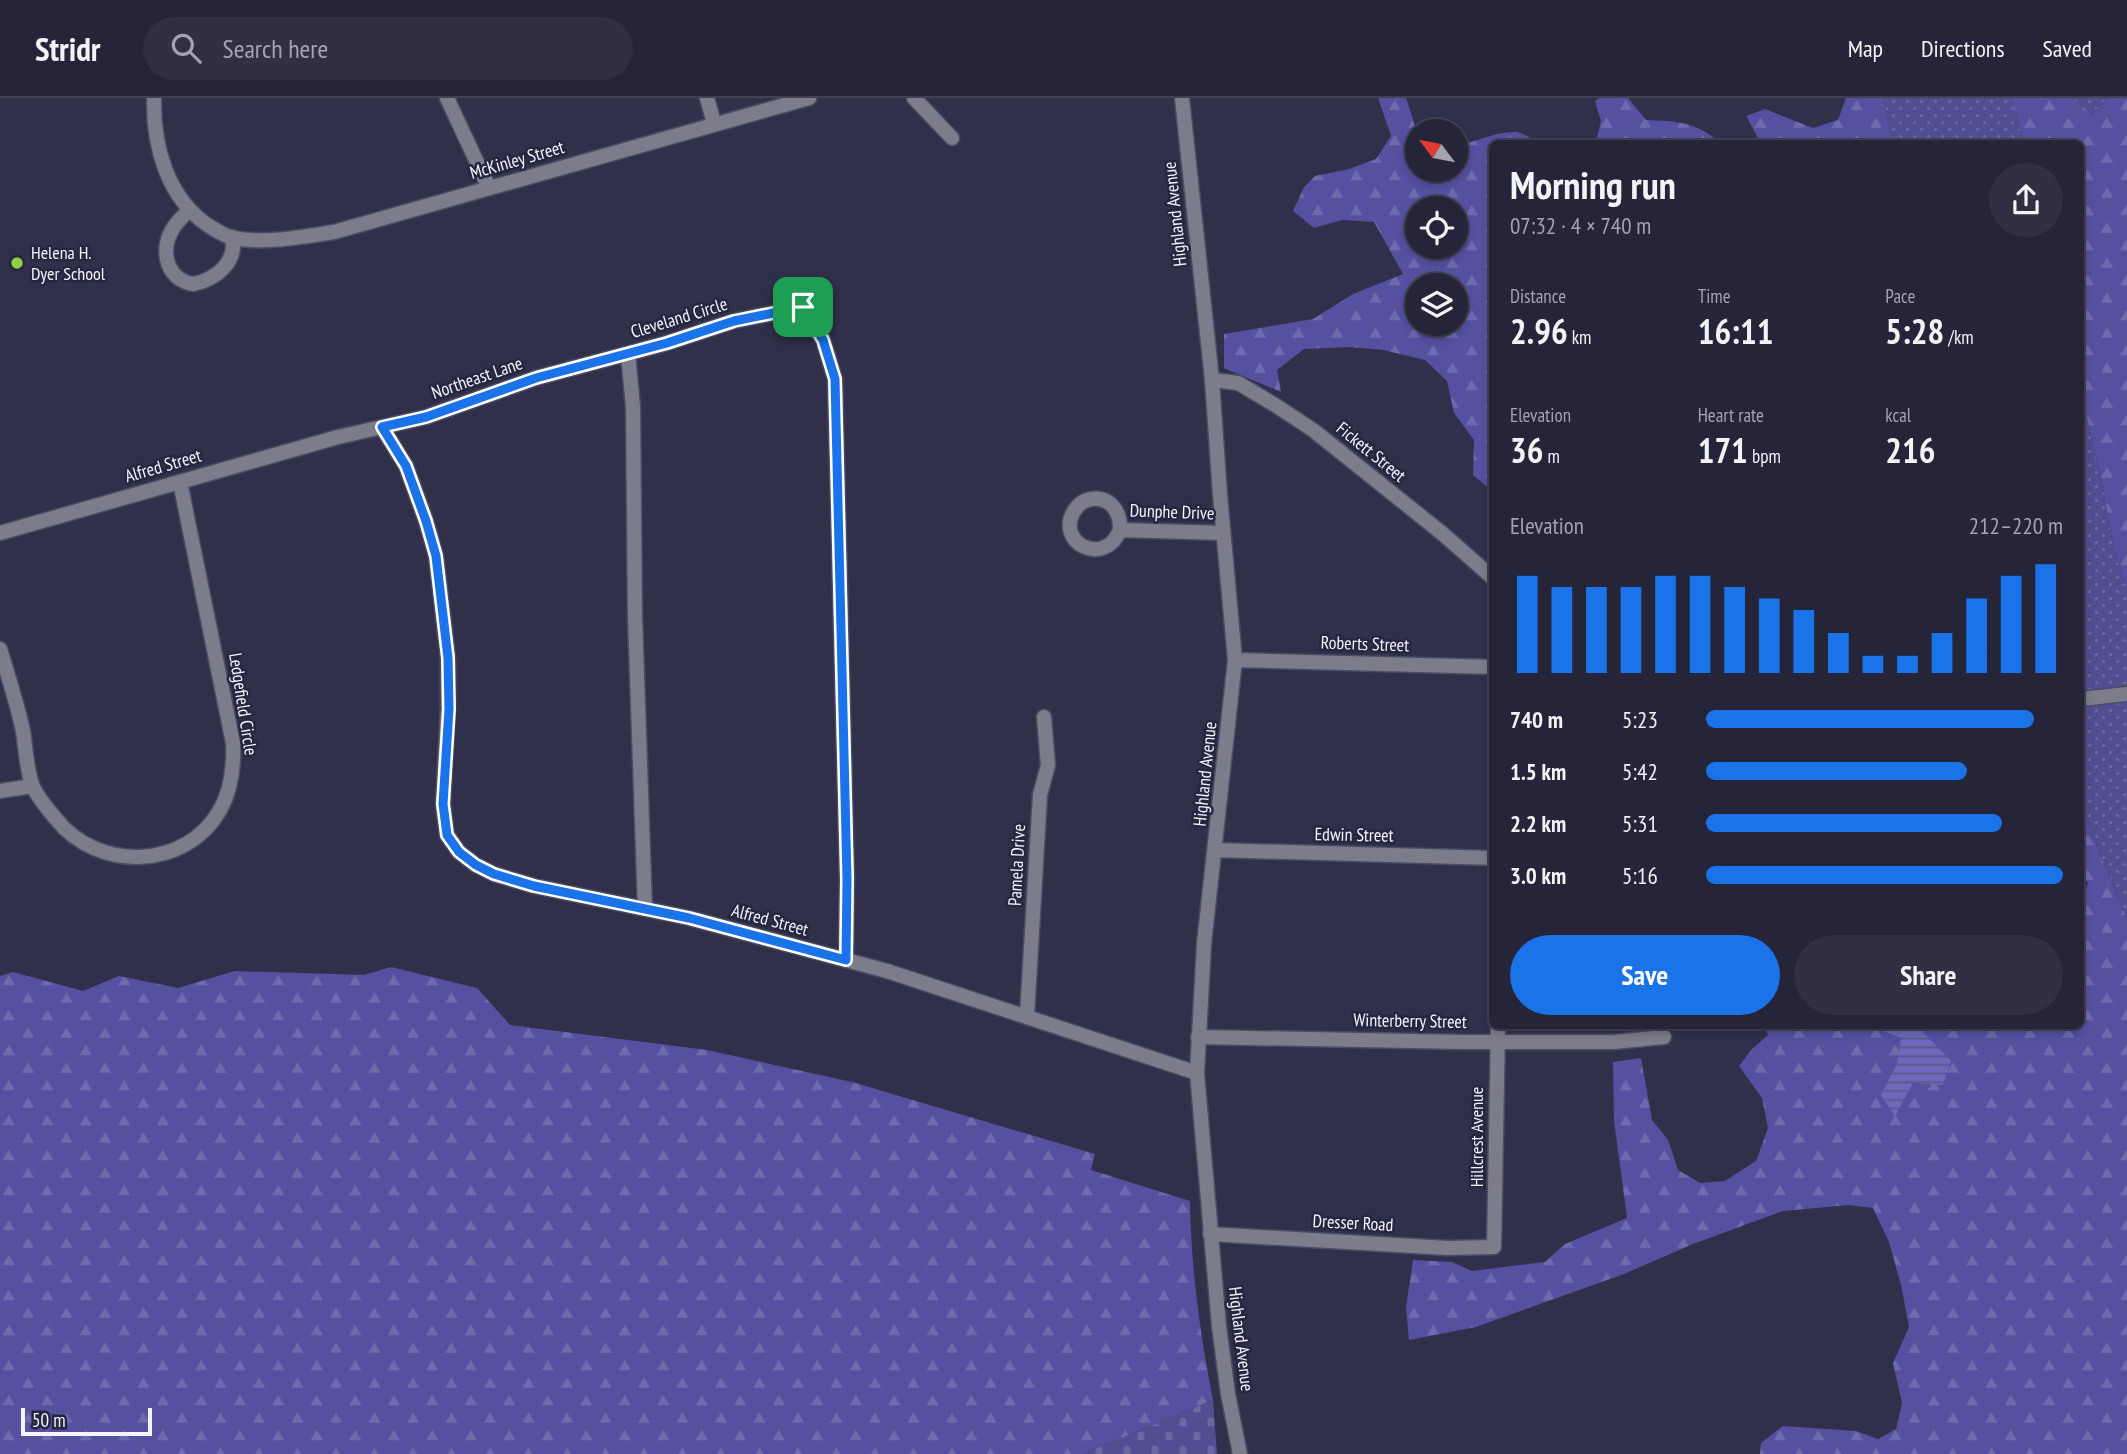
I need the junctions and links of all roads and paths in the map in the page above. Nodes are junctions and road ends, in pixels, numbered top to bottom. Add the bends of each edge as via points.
1 (154, 98) edge
2 (447, 98) edge
3 (707, 98) edge
4 (809, 98) edge
5 (914, 98) edge
6 (1182, 98) edge
7 (715, 123) junction
8 (952, 138) dead end
9 (489, 188) junction
10 (189, 210) junction
11 (232, 237) junction
12 (628, 354) junction
13 (1212, 380) junction
14 (382, 427) junction
15 (338, 437) joint
16 (180, 481) junction
17 (1120, 530) dead end
18 (0, 533) edge
19 (1223, 533) junction
20 (1489, 574) edge
21 (0, 649) edge
22 (1235, 660) junction
23 (1489, 667) edge
24 (2127, 694) edge
25 (2084, 699) edge
26 (1044, 717) dead end
27 (32, 786) junction
28 (0, 791) edge
29 (1215, 850) junction
30 (1489, 858) edge
31 (645, 909) junction
32 (846, 960) junction
33 (1027, 1016) junction
34 (1498, 1029) edge
35 (1198, 1037) junction
36 (1664, 1037) dead end
37 (1498, 1041) junction
38 (1197, 1073) junction
39 (1210, 1234) junction
40 (1494, 1247) joint
41 (1240, 1454) edge

1 - 10 street, McKinley Street via 166,174
2 - 9 street
3 - 7 street
4 - 7 street, McKinley Street
5 - 8 street
6 - 13 street, Highland Avenue
7 - 9 street, McKinley Street
9 - 11 street, McKinley Street via 334,232 280,240
10 - 11 street, McKinley Street
10 - 11 street via 171,230 166,246 167,262 176,276 194,284 219,273 232,256
12 - 14 street, Northeast Lane
12 - 31 street, Cleveland Circle
12 - 32 street, Cleveland Circle via 734,321 803,307 823,340 836,398
13 - 19 street, Highland Avenue
13 - 20 street, Fickett Street via 1238,383 1313,430
14 - 15 street, Northeast Lane
14 - 31 street, Alfred Street via 406,466 436,556 448,658 443,804 447,835 476,865 494,874
15 - 16 street, Alfred Street
16 - 18 street, Alfred Street
16 - 27 street, Ledgefield Circle via 233,743 232,777 221,809 187,844 153,857 134,858 103,851 74,836
17 - 19 street, Dunphe Drive
19 - 22 street, Highland Avenue
21 - 27 street, Ledgefield Circle
22 - 23 street, Roberts Street
22 - 29 street, Highland Avenue
24 - 25 street
26 - 33 street, Pamela Drive via 1048,765 1040,795
27 - 28 street
29 - 30 street, Edwin Street
29 - 35 street, Highland Avenue
31 - 32 street, Alfred Street
32 - 33 street, Alfred Street
33 - 38 street, Alfred Street
34 - 37 street, Hillcrest Avenue
35 - 37 street, Winterberry Street
35 - 38 street, Highland Avenue
36 - 37 street, Winterberry Street via 1614,1042
37 - 40 street, Hillcrest Avenue
38 - 39 street, Highland Avenue
39 - 40 street, Dresser Road
39 - 41 street, Highland Avenue via 1224,1367

